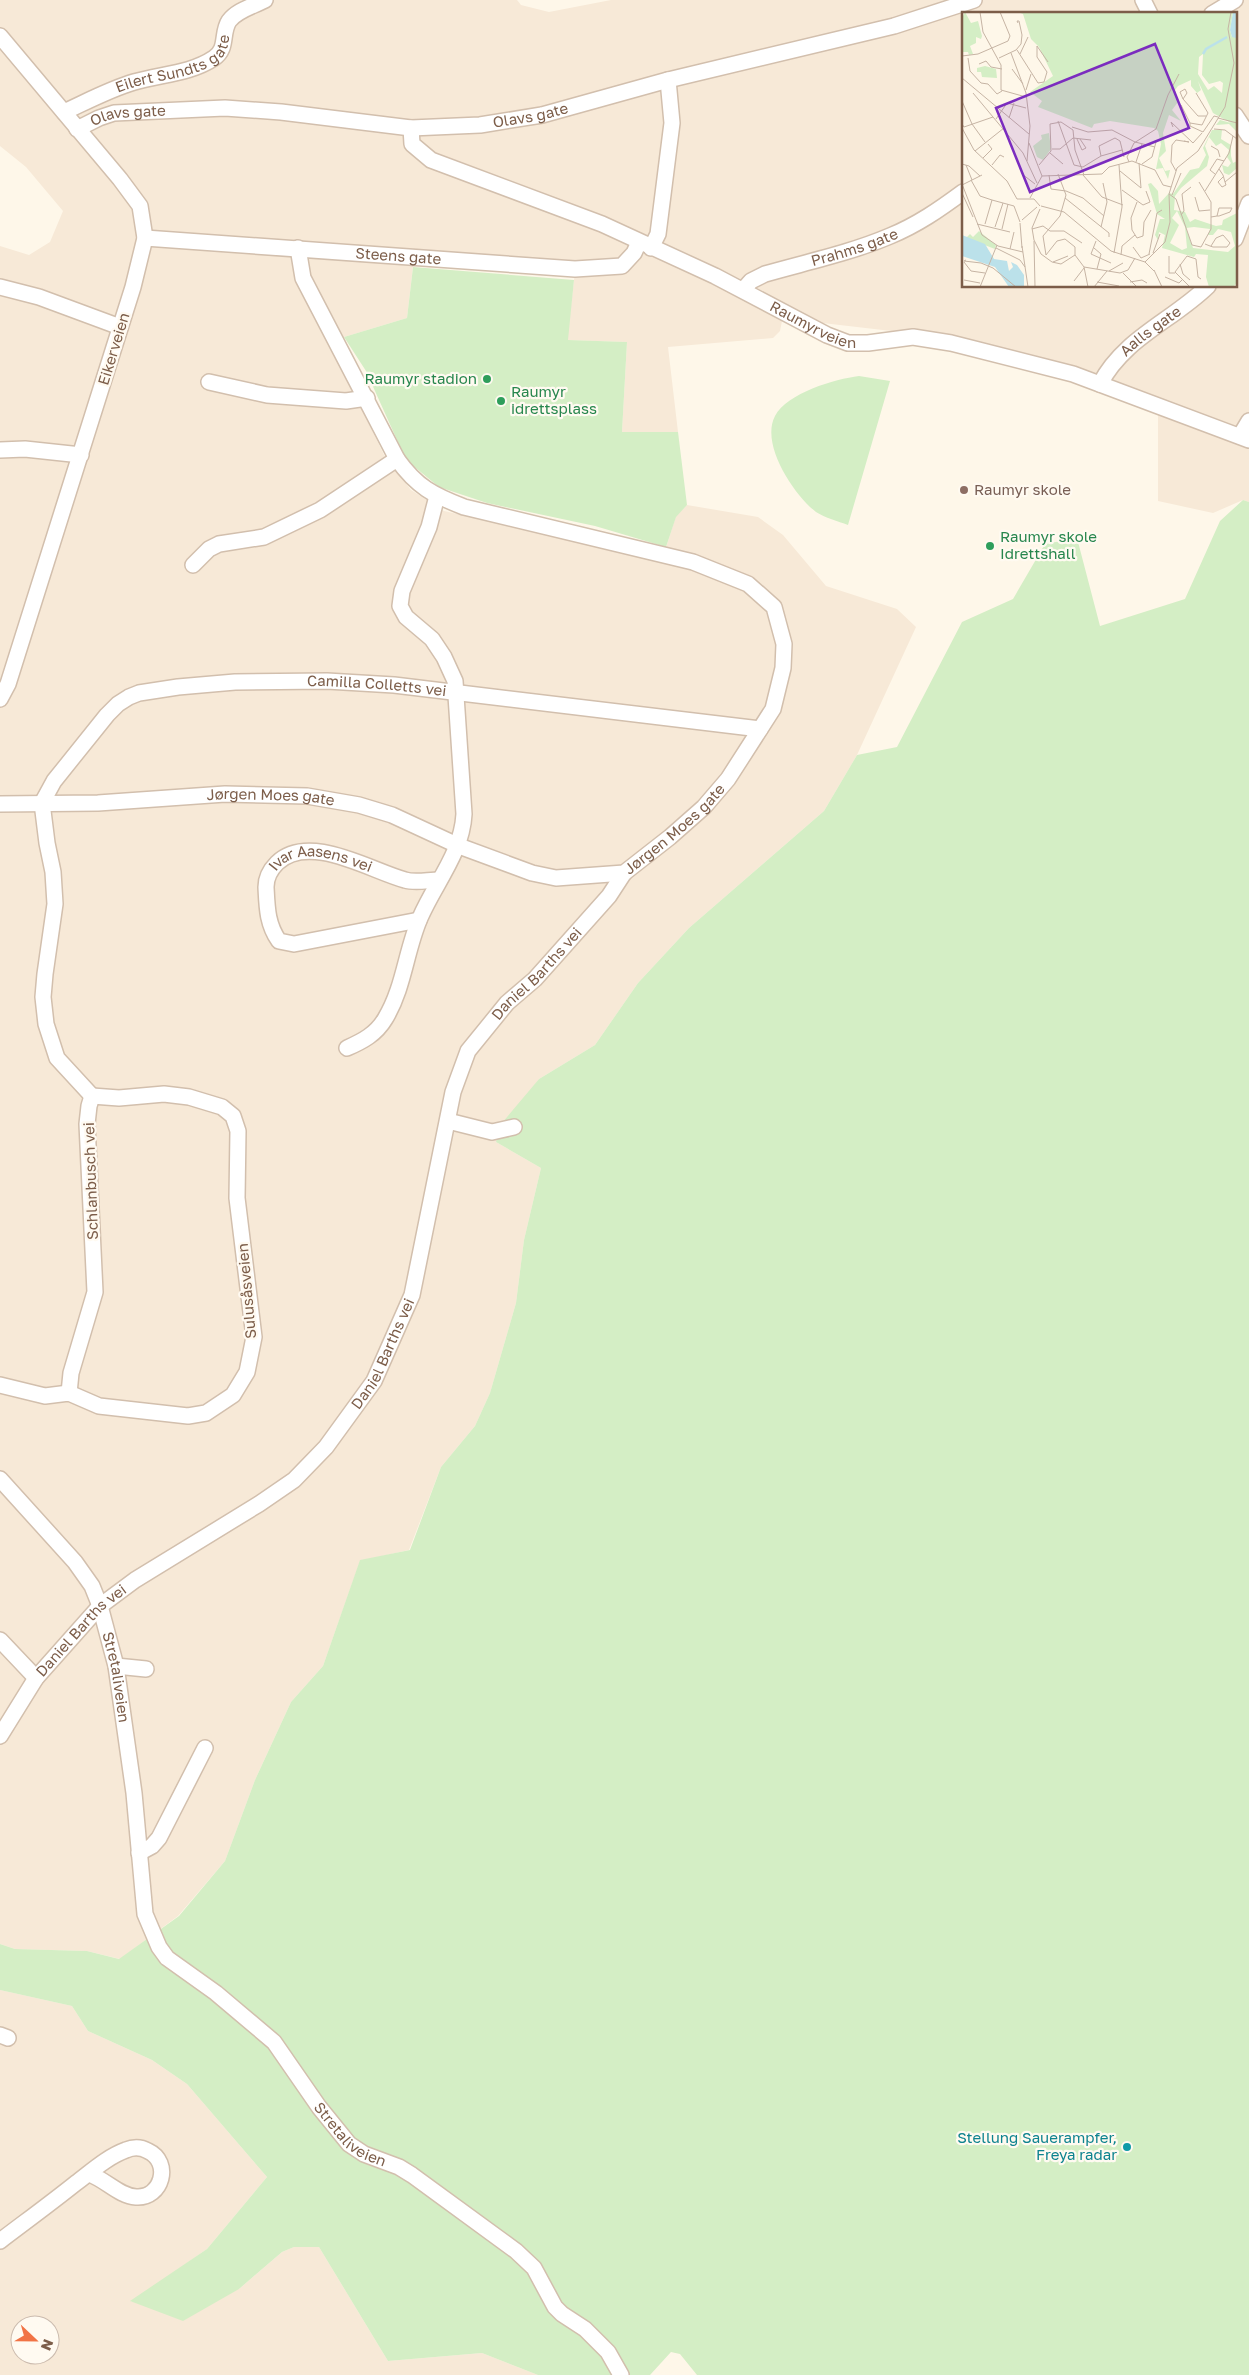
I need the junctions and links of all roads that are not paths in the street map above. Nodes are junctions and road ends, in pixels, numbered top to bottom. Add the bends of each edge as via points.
1 (265, 0) edge
2 (1143, 0) edge
3 (1235, 0) edge
4 (964, 2) edge
5 (1149, 12) edge
6 (1215, 12) edge
7 (0, 36) edge
8 (668, 80) junction
9 (64, 112) junction
10 (1236, 116) edge
11 (411, 128) junction
12 (77, 129) junction
13 (1249, 136) edge
14 (962, 193) edge
15 (1249, 204) edge
16 (1236, 237) edge
17 (145, 238) junction
18 (645, 245) junction
19 (298, 248) junction
20 (0, 287) edge
21 (1205, 288) edge
22 (743, 290) junction
23 (120, 327) junction
24 (209, 382) dead end
25 (1100, 384) junction
26 (367, 398) junction
27 (1249, 421) edge
28 (1245, 438) edge
29 (0, 450) edge
30 (81, 455) junction
31 (397, 459) junction
32 (436, 496) junction
33 (193, 564) dead end
34 (456, 693) junction
35 (0, 699) edge
36 (760, 729) junction
37 (42, 803) junction
38 (0, 804) edge
39 (459, 846) junction
40 (624, 873) junction
41 (439, 880) junction
42 (419, 920) junction
43 (347, 1048) dead end
44 (92, 1096) junction
45 (448, 1121) junction
46 (514, 1127) dead end
47 (0, 1385) edge
48 (69, 1393) junction
49 (0, 1479) edge
50 (100, 1606) junction
51 (0, 1640) edge
52 (116, 1666) junction
53 (146, 1669) dead end
54 (36, 1678) junction
55 (0, 1736) edge
56 (206, 1748) dead end
57 (139, 1853) junction
58 (89, 2174) junction
59 (0, 2241) edge
60 (622, 2375) edge

1 - 9 street, Eilert Sundts gate via 230,19 220,53 213,59 188,70 133,82
2 - 5 street
3 - 6 street
4 - 8 street, Olavs gate via 894,26
7 - 9 street, Eikerveien
8 - 11 street, Olavs gate via 542,115 480,125
8 - 18 street, Steens gate via 672,123 658,234
9 - 12 street, Eikerveien
10 - 13 street
11 - 12 street, Olavs gate via 225,108 114,114
11 - 18 street, Raumyrveien via 412,144 431,160 602,224
12 - 17 street, Eikerveien via 140,206
14 - 22 street, Prahms gate via 916,224 891,236 765,274 751,281
15 - 16 street
17 - 19 street, Steens gate
17 - 23 street, Eikerveien
18 - 19 street, Steens gate via 622,266 610,269
18 - 22 street, Raumyrveien
19 - 26 street, Jørgen Moes gate via 303,278
20 - 23 street via 39,297
21 - 25 street, Aalls gate via 1134,341 1112,363
22 - 25 street, Raumyrveien via 848,343 868,344 913,337 930,339 1005,356
23 - 30 street, Eikerveien
24 - 26 street via 267,395 346,401
25 - 28 street, Raumyrveien
26 - 31 street, Jørgen Moes gate
27 - 28 street
29 - 30 street via 25,449
30 - 35 street, Eikerveien via 19,651
31 - 32 street, Jørgen Moes gate via 410,477
31 - 33 street via 320,510 264,537 219,544
32 - 34 street via 429,527 402,592 400,606 406,617 432,640 444,657 455,681
32 - 36 street, Jørgen Moes gate via 504,518 693,562 748,584 774,607 784,644 779,689
34 - 36 street, Camilla Colletts vei
34 - 37 street, Camilla Colletts vei via 327,681 235,682 139,692 118,704 107,716 54,781
34 - 39 street via 464,814
36 - 40 street, Jørgen Moes gate via 728,779 704,806
37 - 38 street, Jørgen Moes gate
37 - 39 street, Jørgen Moes gate via 98,803 225,794 307,796 359,805 392,815
37 - 44 street via 54,872 55,904 43,997 46,1024 57,1058
39 - 40 street, Jørgen Moes gate via 532,873 556,878
39 - 41 street
40 - 45 street, Daniel Barths vei via 609,896 535,979 507,1003 468,1051 453,1092
41 - 42 street
41 - 42 street, Ivar Aasens vei via 406,880 332,854 303,852 282,858 270,870 266,882 268,918 279,941 294,944
42 - 43 street via 403,976 386,1018 375,1032
44 - 48 street, Schlanbusch vei via 88,1124 95,1292 71,1373
44 - 48 street, Sulusåsveien via 119,1098 164,1094 189,1097 222,1108 233,1116 238,1131 237,1198 254,1337 247,1372 233,1395 206,1413 164,1415 98,1406
45 - 46 street via 492,1132
45 - 50 street, Daniel Barths vei via 412,1295 374,1381 326,1447 294,1480 135,1580
47 - 48 street via 45,1396
49 - 50 street, Stretaliveien via 75,1562 92,1586
50 - 52 street, Stretaliveien
50 - 54 street, Daniel Barths vei
51 - 54 street
52 - 53 street
52 - 57 street, Stretaliveien
54 - 55 street, Daniel Barths vei
56 - 57 street via 159,1838
57 - 60 street, Stretaliveien via 144,1914 154,1940 167,1958 216,1993 274,2042 349,2144 412,2175 516,2251 534,2268 555,2307 585,2329 608,2352
58 - 58 street via 120,2152 137,2148 152,2153 162,2170 155,2192 136,2197 128,2196
58 - 59 street

